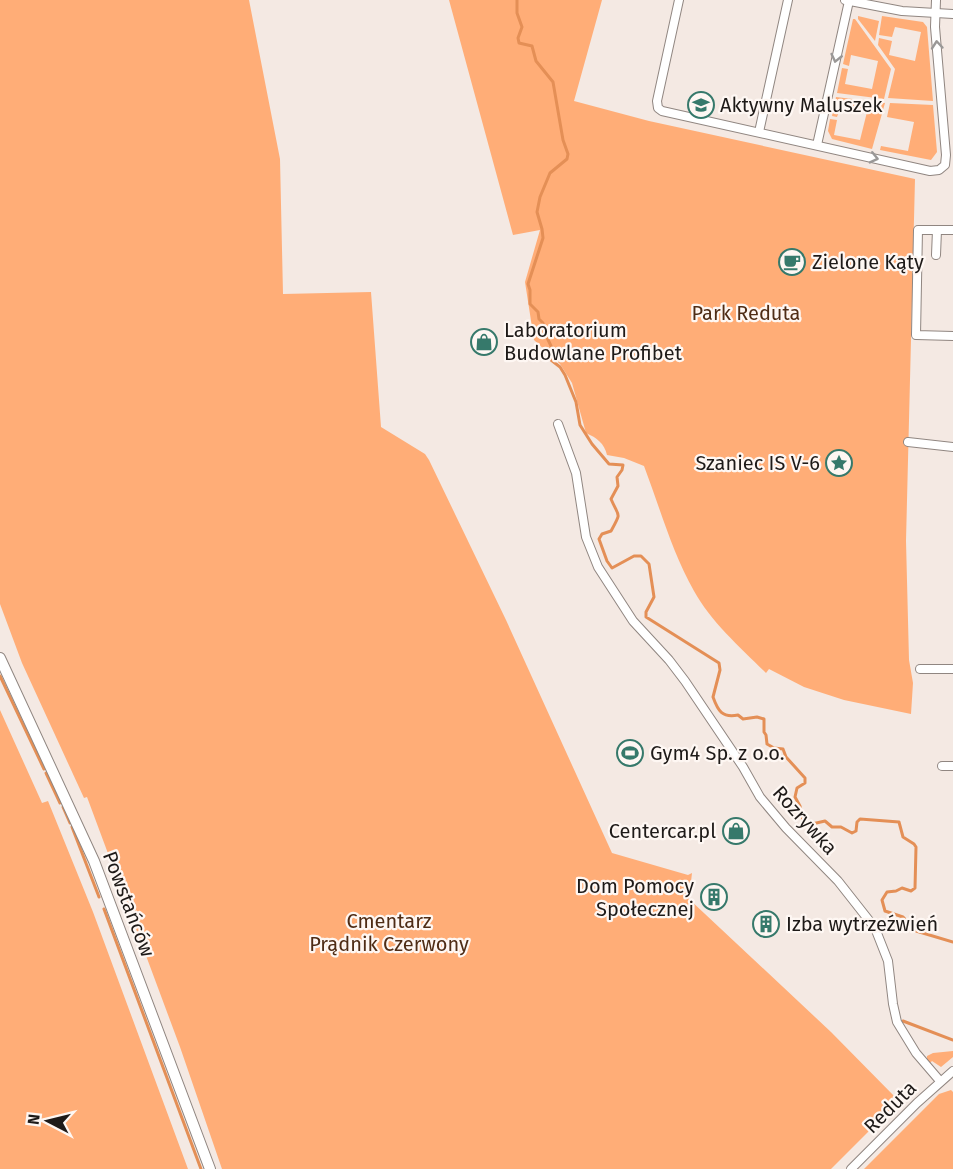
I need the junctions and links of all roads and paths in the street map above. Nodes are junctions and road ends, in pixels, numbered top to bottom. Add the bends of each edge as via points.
1 (679, 0) edge
2 (788, 0) edge
3 (847, 0) edge
4 (936, 0) edge
5 (878, 3) edge
6 (936, 14) junction
7 (953, 14) edge
8 (759, 132) junction
9 (817, 145) junction
10 (937, 230) junction
11 (953, 230) edge
12 (936, 255) dead end
13 (953, 336) edge
14 (558, 424) dead end
15 (908, 442) dead end
16 (953, 447) edge
17 (0, 658) edge
18 (920, 669) dead end
19 (953, 669) edge
20 (942, 766) dead end
21 (953, 766) edge
22 (953, 1071) edge
23 (940, 1082) junction
24 (210, 1169) edge
25 (851, 1169) edge

1 - 8 street via 658,108
2 - 8 street
3 - 5 street
3 -> 9 street
4 - 6 street
5 - 6 street
6 - 7 street
9 -> 6 street via 930,171 945,165
8 - 9 street
10 - 11 street
10 - 12 street
10 - 13 street via 918,231 916,335
14 - 23 street, Rozrywka via 576,473 586,537 598,567 633,621 685,681 771,812 838,881 875,928 888,961 897,1022
15 - 16 street
17 - 24 street, Powstańców via 94,861
18 - 19 street
20 - 21 street
22 - 23 street, Reduta
23 - 25 street, Reduta

